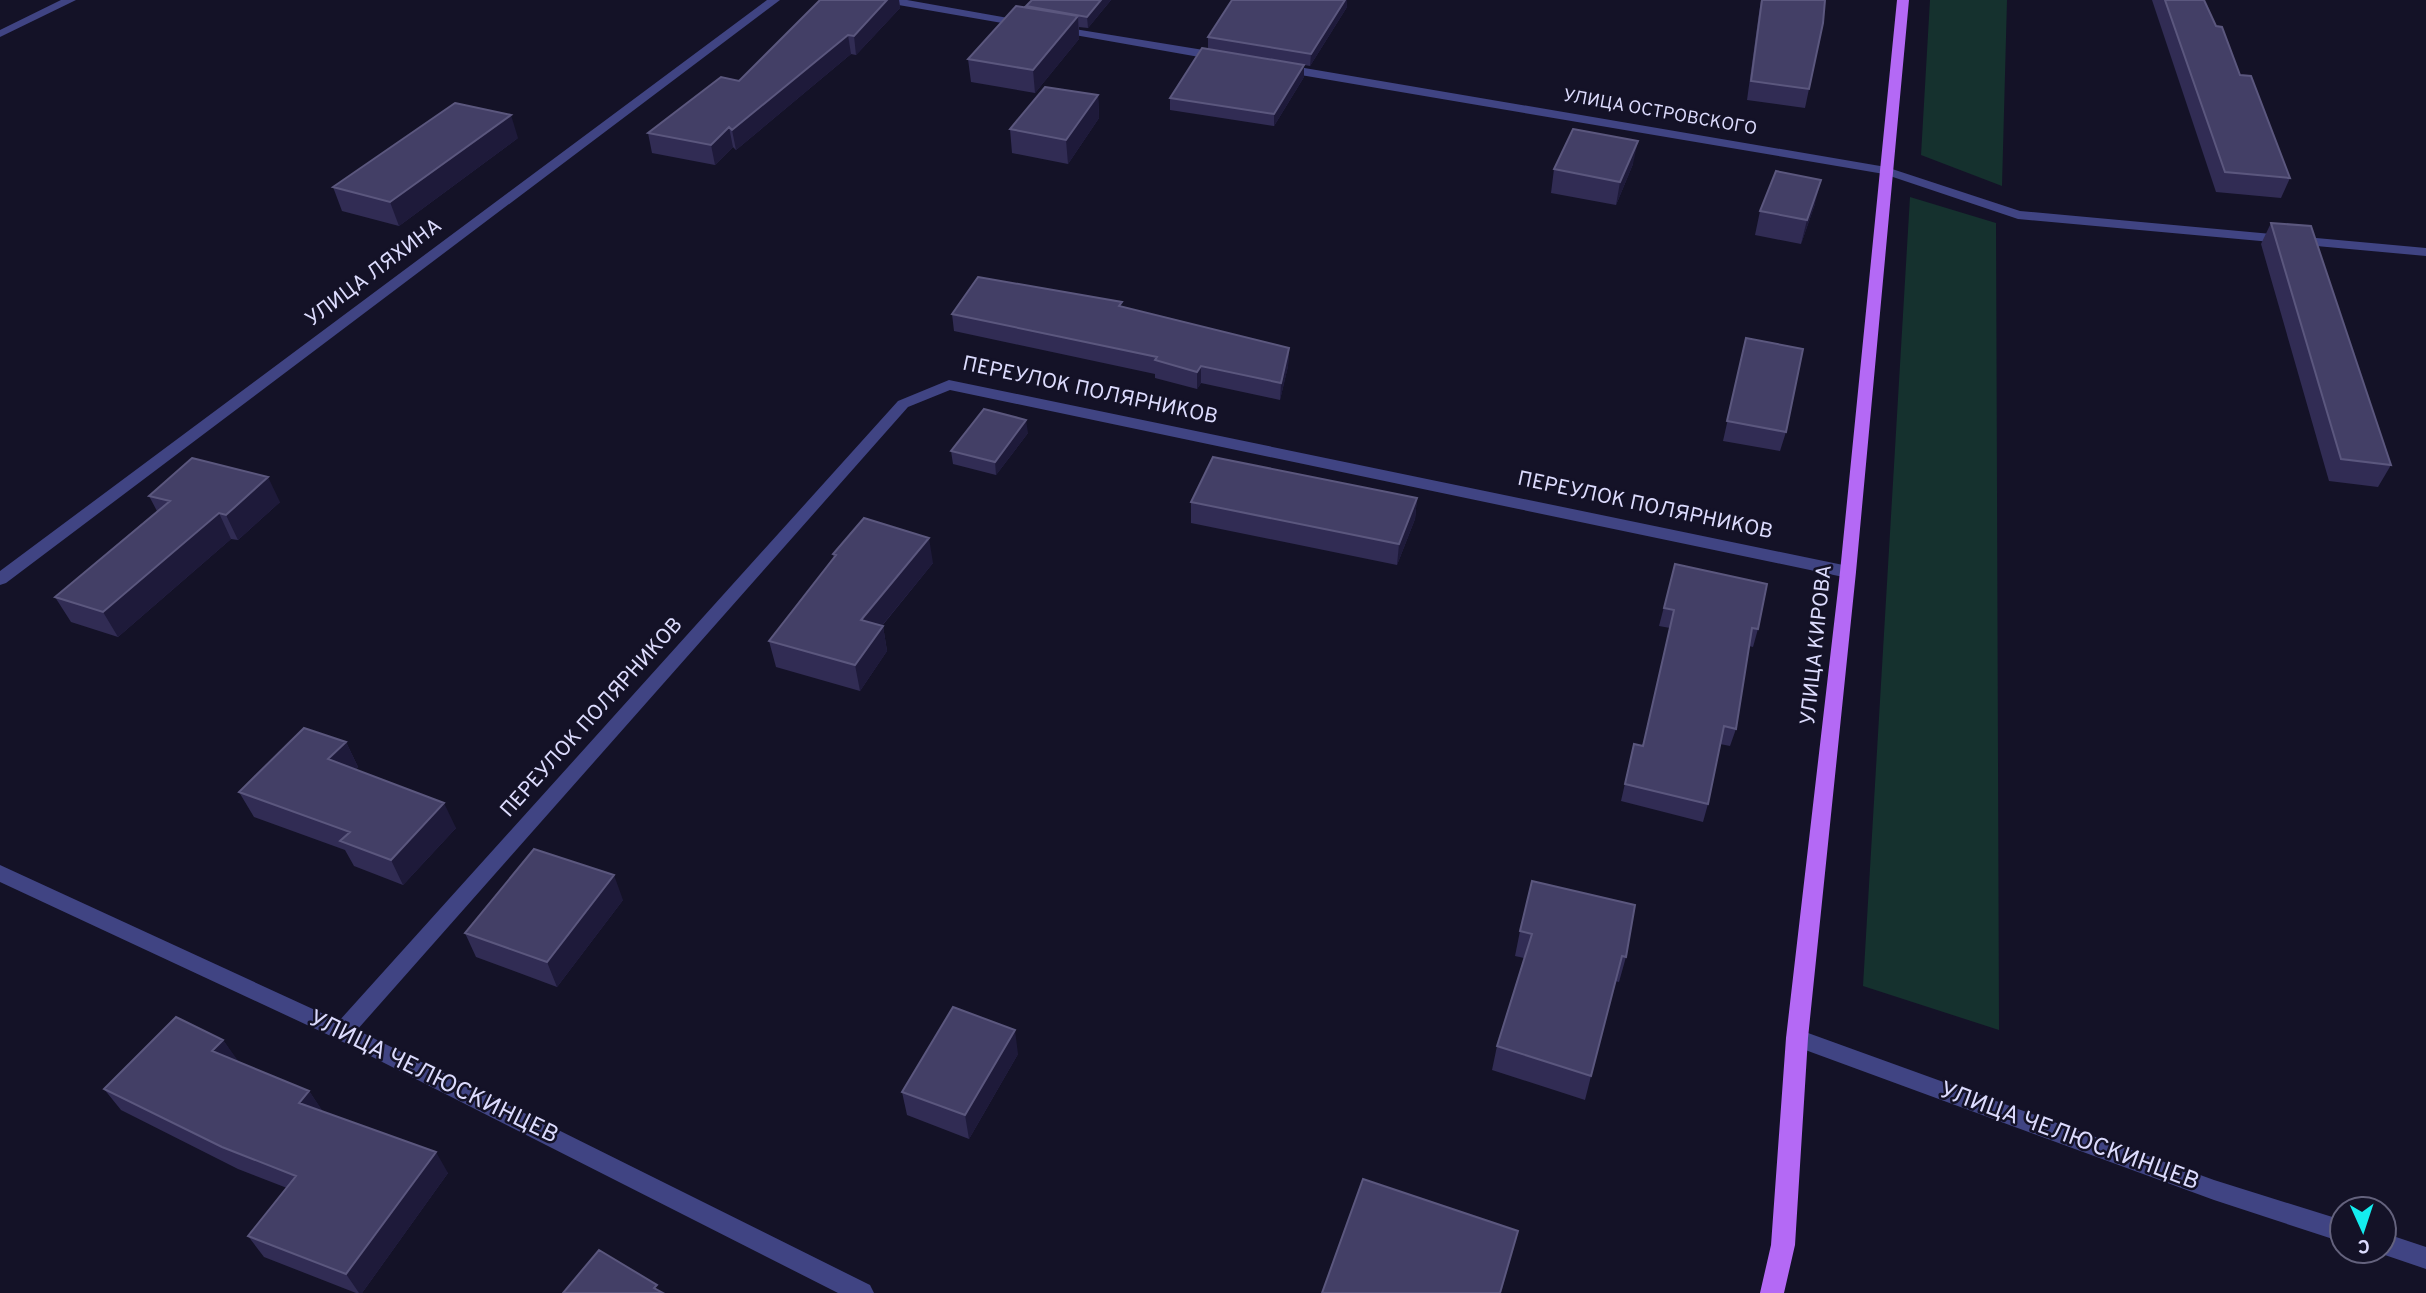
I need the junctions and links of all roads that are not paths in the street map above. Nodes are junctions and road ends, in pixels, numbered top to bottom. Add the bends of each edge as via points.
1 (70, 0) edge
2 (774, 0) edge
3 (887, 0) edge
4 (1903, 0) edge
5 (0, 34) edge
6 (1230, 59) edge
7 (1272, 66) edge
8 (1886, 172) junction
9 (2426, 252) edge
10 (1848, 572) junction
11 (0, 579) edge
12 (0, 873) edge
13 (342, 1032) junction
14 (1797, 1038) junction
15 (2328, 1227) edge
16 (2398, 1249) edge
17 (2426, 1258) edge
18 (862, 1293) edge
19 (1772, 1293) edge

1 - 5 street
2 - 11 street, УЛИЦА ЛЯХИНА
3 - 6 street
4 - 8 main road, УЛИЦА КИРОВА
7 - 8 street, УЛИЦА ОСТРОВСКОГО
8 - 9 street, УЛИЦА ОСТРОВСКОГО via 2018,215
8 - 10 main road, УЛИЦА КИРОВА
10 - 13 street, ПЕРЕУЛОК ПОЛЯРНИКОВ via 949,385 903,404
10 - 14 main road, УЛИЦА КИРОВА
12 - 13 street, УЛИЦА ЧЕЛЮСКИНЦЕВ
13 - 18 street, УЛИЦА ЧЕЛЮСКИНЦЕВ
14 - 15 street, УЛИЦА ЧЕЛЮСКИНЦЕВ via 2214,1190
14 - 19 main road, УЛИЦА КИРОВА via 1783,1245
16 - 17 street

